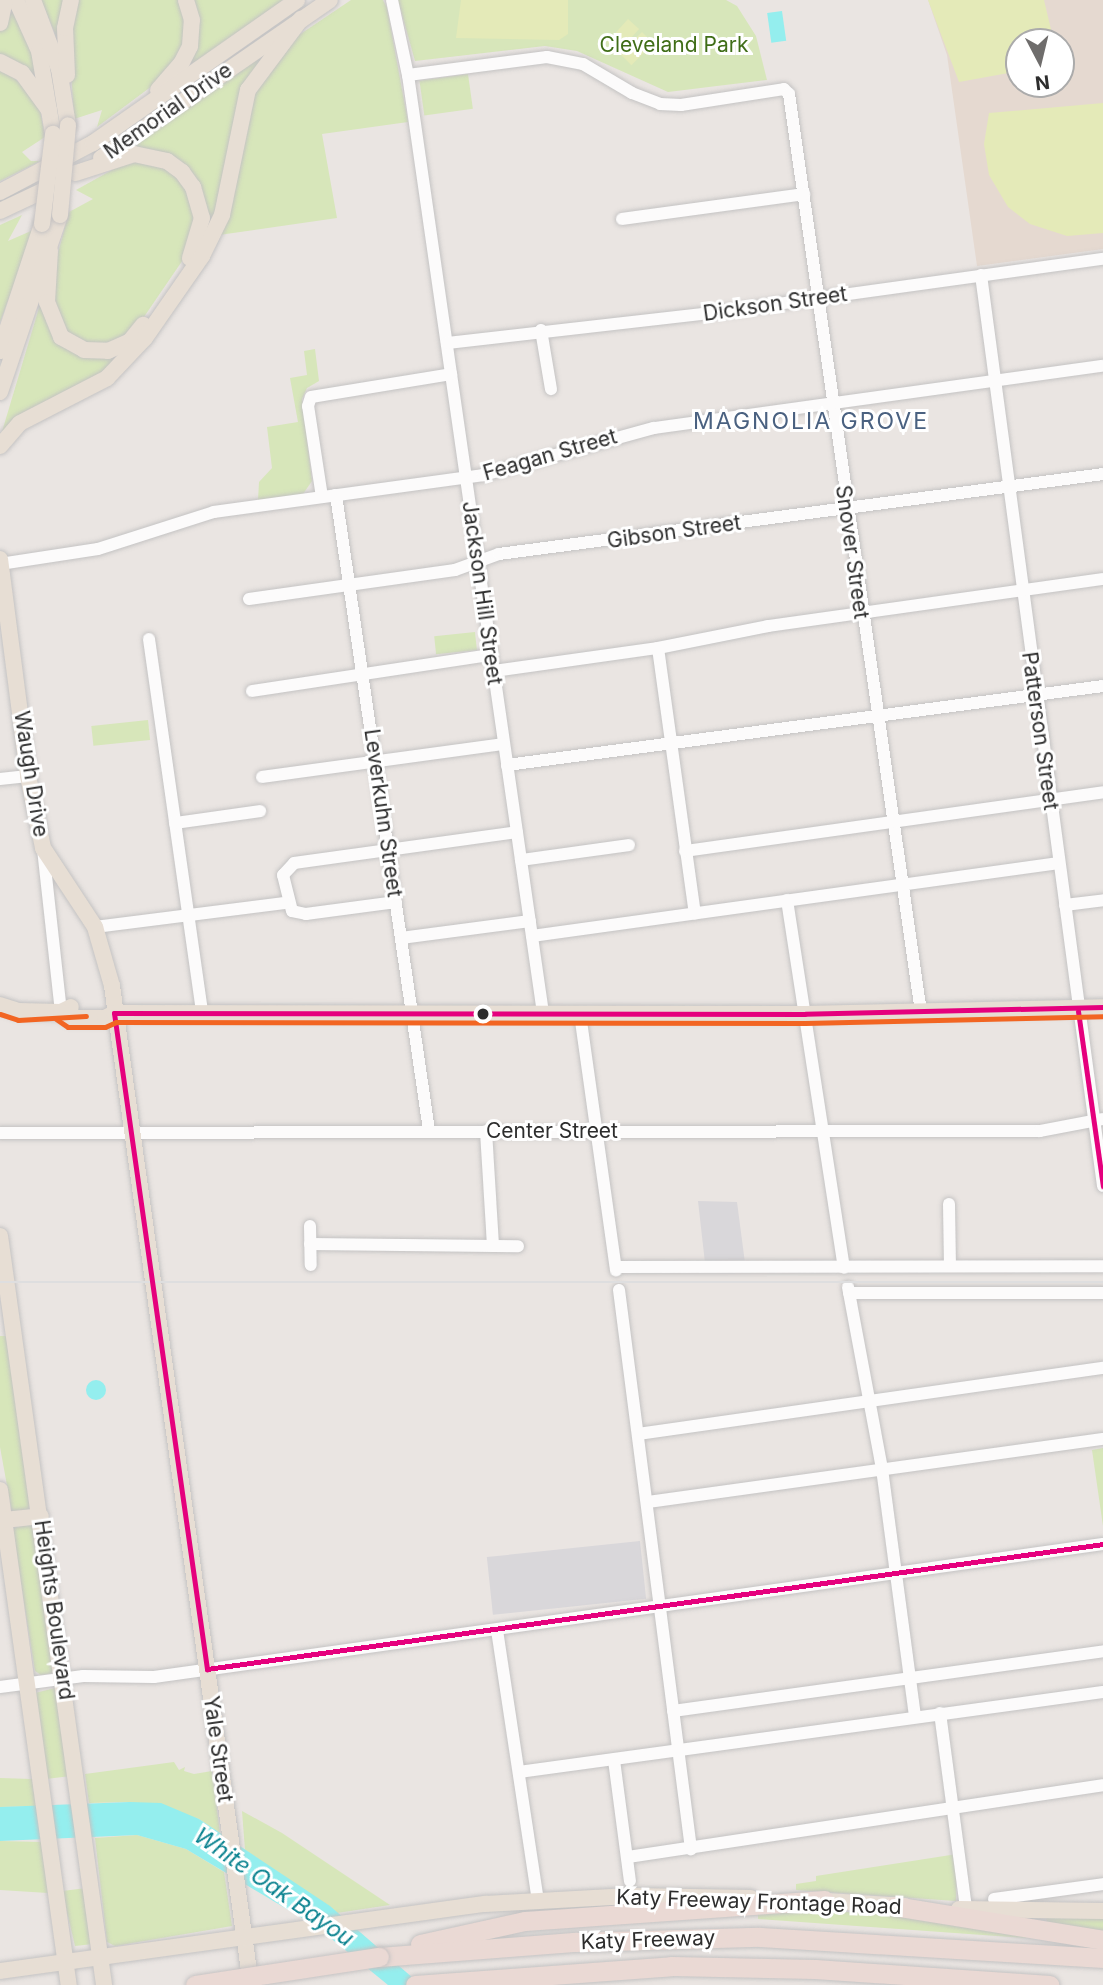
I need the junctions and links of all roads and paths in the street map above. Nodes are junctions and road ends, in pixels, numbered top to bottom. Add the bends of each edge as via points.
1 (5, 0) edge
2 (16, 0) edge
3 (33, 0) edge
4 (71, 0) edge
5 (186, 0) edge
6 (298, 0) edge
7 (330, 0) edge
8 (391, 3) edge
9 (301, 19) junction
10 (0, 23) edge
11 (0, 62) edge
12 (408, 75) junction
13 (65, 102) junction
14 (140, 111) junction
15 (51, 113) junction
16 (76, 173) junction
17 (20, 183) junction
18 (0, 186) edge
19 (0, 192) edge
20 (804, 194) junction
21 (33, 197) junction
22 (0, 211) edge
23 (0, 216) edge
24 (622, 219) dead end
25 (50, 250) junction
26 (1103, 259) edge
27 (981, 275) junction
28 (819, 298) junction
29 (10, 321) junction
30 (541, 330) junction
31 (0, 336) edge
32 (447, 343) junction
33 (0, 351) edge
34 (1103, 366) edge
35 (451, 374) junction
36 (993, 380) junction
37 (551, 389) dead end
38 (0, 392) edge
39 (832, 403) junction
40 (0, 446) edge
41 (1103, 474) edge
42 (465, 478) junction
43 (1007, 487) junction
44 (336, 495) junction
45 (322, 497) junction
46 (846, 509) junction
47 (0, 562) edge
48 (478, 562) junction
49 (1103, 579) edge
50 (350, 584) junction
51 (1020, 590) junction
52 (249, 599) dead end
53 (860, 612) junction
54 (149, 639) dead end
55 (658, 648) junction
56 (491, 655) junction
57 (494, 671) junction
58 (362, 675) junction
59 (1103, 686) edge
60 (252, 691) dead end
61 (1036, 696) junction
62 (876, 716) junction
63 (504, 744) junction
64 (670, 744) junction
65 (375, 762) junction
66 (507, 765) junction
67 (28, 776) junction
68 (262, 777) dead end
69 (0, 779) edge
70 (1103, 792) edge
71 (1050, 799) junction
72 (260, 811) dead end
73 (891, 821) junction
74 (175, 822) junction
75 (517, 832) junction
76 (629, 845) dead end
77 (43, 848) junction
78 (387, 850) junction
79 (685, 851) junction
80 (521, 860) junction
81 (1059, 863) junction
82 (900, 884) junction
83 (788, 900) junction
84 (1103, 900) edge
85 (396, 902) junction
86 (1065, 905) junction
87 (289, 907) junction
88 (695, 913) junction
89 (189, 916) junction
90 (530, 921) junction
91 (95, 927) junction
92 (532, 936) junction
93 (401, 938) junction
94 (1103, 1007) edge
95 (4, 1011) edge
96 (1078, 1011) junction
97 (61, 1012) junction
98 (414, 1012) junction
99 (921, 1012) junction
100 (114, 1013) junction
101 (202, 1013) junction
102 (543, 1013) junction
103 (580, 1014) junction
104 (805, 1014) junction
105 (1098, 1120) edge
106 (429, 1130) junction
107 (486, 1130) junction
108 (596, 1131) junction
109 (821, 1132) junction
110 (0, 1133) edge
111 (132, 1133) junction
112 (1103, 1186) edge
113 (949, 1205) dead end
114 (310, 1226) dead end
115 (0, 1236) edge
116 (310, 1244) junction
117 (493, 1246) junction
118 (518, 1246) dead end
119 (311, 1265) dead end
120 (844, 1266) junction
121 (950, 1266) junction
122 (1103, 1266) edge
123 (619, 1290) dead end
124 (1103, 1293) edge
125 (7, 1327) edge
126 (1103, 1368) edge
127 (869, 1401) junction
128 (638, 1434) junction
129 (1103, 1439) edge
130 (882, 1469) junction
131 (0, 1490) edge
132 (648, 1502) junction
133 (41, 1516) junction
134 (4, 1520) junction
135 (1103, 1544) edge
136 (897, 1572) junction
137 (660, 1608) junction
138 (498, 1630) junction
139 (1103, 1650) edge
140 (207, 1669) junction
141 (909, 1677) junction
142 (64, 1679) junction
143 (26, 1683) junction
144 (0, 1687) edge
145 (1103, 1692) edge
146 (673, 1711) junction
147 (940, 1713) junction
148 (915, 1717) junction
149 (678, 1751) junction
150 (614, 1760) junction
151 (519, 1772) junction
152 (1103, 1785) edge
153 (953, 1807) junction
154 (691, 1849) junction
155 (628, 1857) junction
156 (630, 1881) dead end
157 (1103, 1884) edge
158 (994, 1899) dead end
159 (538, 1900) junction
160 (824, 1900) junction
161 (894, 1906) junction
162 (966, 1909) junction
163 (1103, 1911) edge
164 (244, 1938) junction
165 (1103, 1940) edge
166 (379, 1956) junction
167 (1103, 1958) edge
168 (101, 1959) junction
169 (66, 1963) junction
170 (0, 1971) edge
171 (69, 1985) edge
172 (104, 1985) edge
173 (195, 1985) edge
174 (251, 1985) edge
175 (415, 1985) edge
176 (1049, 1985) edge

1 - 10 main road
2 - 15 main road via 39,51
3 - 13 main road via 53,47
4 - 13 main road via 65,28
5 - 14 main road via 192,33 186,57
6 - 14 main road, Memorial Drive
7 - 9 main road, Memorial Drive
8 - 12 street, Jackson Hill Street
9 - 16 main road, Memorial Drive
9 - 40 main road via 248,90 222,215 209,245 145,338 107,378 20,423
11 - 15 main road via 22,73
12 - 20 street, Snover Street via 547,57 583,64 660,104 787,91
12 - 32 street, Jackson Hill Street
13 - 25 main road, bridge via 68,125 60,215
14 - 17 main road, Memorial Drive
15 - 29 main road, bridge via 53,134 42,224
16 - 21 main road, Memorial Drive
16 - 25 main road via 134,154 167,161 182,172 200,204 198,244 138,332 120,346 97,352 72,346 54,328 47,302
17 - 18 main road
17 - 19 main road, Memorial Drive
20 - 24 street
20 - 28 street, Snover Street
21 - 22 main road, Memorial Drive
21 - 23 main road
25 - 38 main road
26 - 27 street, Dickson Street
27 - 28 street, Dickson Street
27 - 36 street, Patterson Street
28 - 30 street, Dickson Street
28 - 39 street, Snover Street
29 - 31 main road
29 - 33 main road
30 - 32 street, Dickson Street
30 - 37 street
32 - 35 street, Jackson Hill Street
34 - 36 street, Feagan Street
35 - 42 street, Jackson Hill Street
35 - 45 street via 311,397 308,406
36 - 39 street, Feagan Street
36 - 43 street, Patterson Street
39 - 42 street, Feagan Street via 637,431
39 - 46 street, Snover Street
41 - 43 street, Gibson Street
42 - 44 street, Feagan Street
42 - 48 street, Jackson Hill Street
43 - 46 street, Gibson Street
43 - 51 street, Patterson Street
44 - 45 street, Feagan Street
44 - 50 street, Leverkuhn Street
45 - 47 street, Feagan Street via 188,517 98,549
46 - 48 street, Gibson Street via 499,554
46 - 53 street, Snover Street
47 - 67 main road, Waugh Drive
48 - 50 street, Gibson Street via 455,570
48 - 56 street, Jackson Hill Street
49 - 51 street
50 - 52 street, Gibson Street
50 - 58 street, Leverkuhn Street
51 - 53 street
51 - 61 street, Patterson Street
53 - 55 street via 731,631
53 - 62 street, Snover Street
54 - 74 street
55 - 57 street
55 - 64 street
56 - 57 street, Jackson Hill Street
56 - 58 street
57 - 63 street, Jackson Hill Street
58 - 60 street
58 - 65 street, Leverkuhn Street
59 - 61 street
61 - 62 street
61 - 71 street, Patterson Street
62 - 64 street
62 - 73 street, Snover Street
63 - 65 street
63 - 66 street, Jackson Hill Street
64 - 66 street
64 - 79 street
65 - 68 street
65 - 78 street, Leverkuhn Street
66 - 75 street, Jackson Hill Street
67 - 69 street
67 - 77 main road, Waugh Drive
70 - 71 street
71 - 73 street
71 - 81 street, Patterson Street
72 - 74 street
73 - 79 street
73 - 82 street, Snover Street
74 - 89 street
75 - 78 street
75 - 80 street, Jackson Hill Street
76 - 80 street
77 - 91 main road, Waugh Drive
77 - 97 street
78 - 85 street, Leverkuhn Street
78 - 87 street via 294,863 284,874
79 - 88 street
80 - 90 street, Jackson Hill Street
81 - 82 street
81 - 86 street, Patterson Street
82 - 83 street
82 - 99 street, Snover Street
83 - 88 street
83 - 104 street
84 - 86 street
85 - 87 street via 306,914
85 - 93 street, Leverkuhn Street
86 - 96 street, Patterson Street
87 - 89 street
88 - 92 street
89 - 91 street
89 - 101 street
90 - 92 street, Jackson Hill Street
90 - 93 street
91 - 100 main road, Waugh Drive via 106,957
92 - 102 street, Jackson Hill Street
93 - 98 street, Leverkuhn Street
94 - 96 main road
95 - 97 main road
96 - 99 main road
96 - 105 street, Patterson Street
97 - 100 main road via 70,1017 105,1018
98 - 101 main road
98 - 102 main road
98 - 106 street, Leverkuhn Street
99 - 104 main road
100 - 101 main road
100 - 111 main road, Yale Street
102 - 103 main road
103 - 104 main road
103 - 108 street
104 - 109 street
105 - 109 street, Center Street via 1046,1131
105 - 112 street, Patterson Street
106 - 107 street, Center Street
106 - 111 street, Center Street
107 - 108 street, Center Street
107 - 117 street
108 - 109 street, Center Street
108 - 120 street via 616,1268
109 - 120 street
110 - 111 street, Center Street
111 - 140 main road, Yale Street
113 - 121 street
114 - 116 street
115 - 125 main road, Heights Boulevard
116 - 117 street
116 - 119 street
117 - 118 street
120 - 121 street
121 - 122 street
123 - 128 street
124 - 127 street via 848,1290
125 - 133 main road, Heights Boulevard
126 - 127 street
127 - 128 street
127 - 130 street
128 - 132 street
129 - 130 street
130 - 132 street
130 - 136 street
131 - 134 main road, Heights Boulevard
132 - 137 street
133 - 134 main road
133 - 142 main road, Heights Boulevard
134 - 143 main road, Heights Boulevard
135 - 136 street
136 - 137 street
136 - 141 street
137 - 138 street
137 - 146 street
138 - 140 street
138 - 151 street
139 - 141 street
140 - 142 street via 132,1679
140 - 164 main road, Yale Street
141 - 146 street
141 - 148 street
142 - 143 street
142 - 168 main road, Heights Boulevard
143 - 144 street
143 - 169 main road, Heights Boulevard
145 - 147 street
146 - 149 street
147 - 148 street
147 - 153 street
148 - 149 street
149 - 150 street
149 - 154 street
150 - 151 street
150 - 155 street
151 - 159 street
152 - 153 street
153 - 154 street
153 - 162 street
154 - 155 street
155 - 156 street
157 - 158 street
159 - 160 main road, Katy Freeway Frontage Road via 644,1896
159 - 164 main road, Katy Freeway Frontage Road
160 - 161 main road, Katy Freeway Frontage Road
160 - 166 highway via 525,1921 463,1932
161 - 162 main road, Katy Freeway Frontage Road
161 - 165 highway
162 - 163 main road, Katy Freeway Frontage Road
164 - 168 main road, Katy Freeway Frontage Road
164 - 174 main road, Yale Street
166 - 167 highway, Katy Freeway via 760,1937
166 - 173 highway, Katy Freeway, bridge
168 - 169 main road, Katy Freeway Frontage Road
168 - 172 main road, Heights Boulevard
169 - 170 main road, Katy Freeway Frontage Road
169 - 171 main road, Heights Boulevard
175 - 176 highway, Katy Freeway via 671,1966 782,1968

